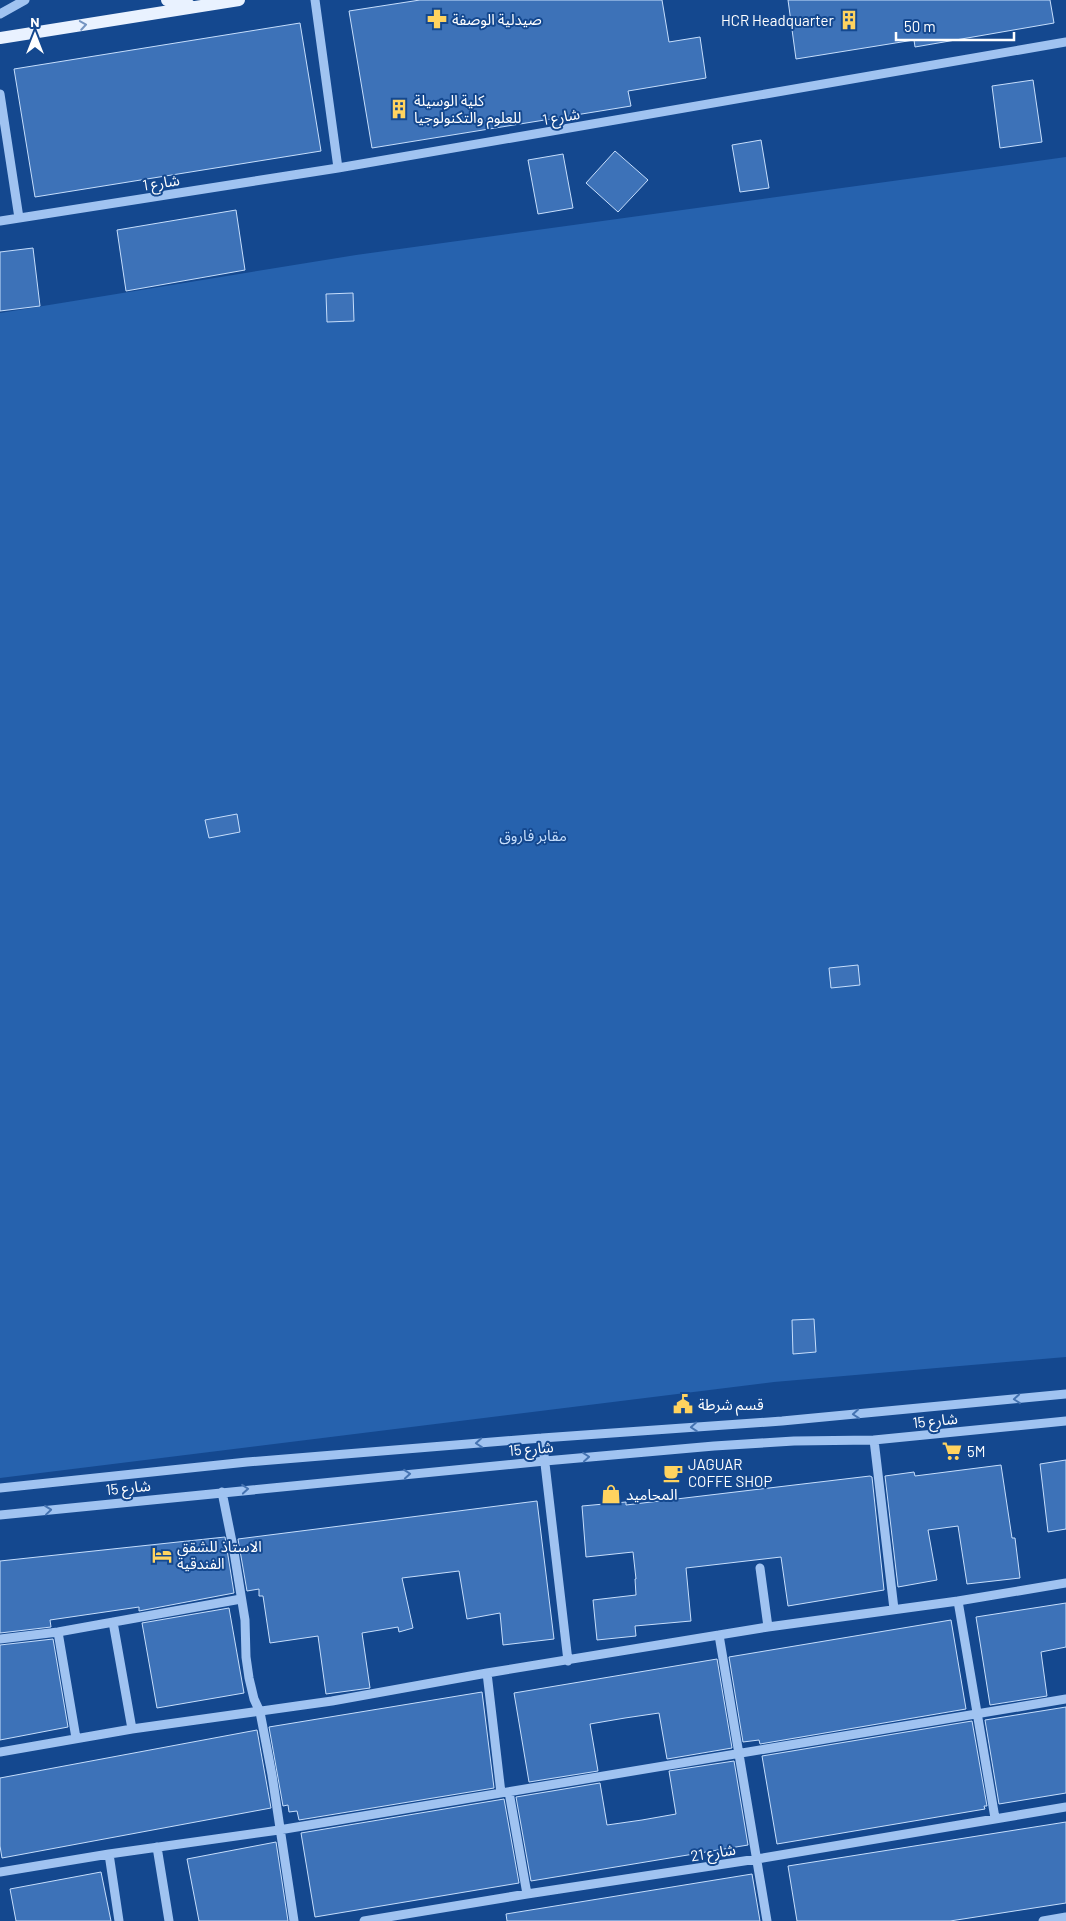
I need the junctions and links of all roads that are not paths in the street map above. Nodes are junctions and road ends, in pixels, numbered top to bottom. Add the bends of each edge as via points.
1 (25, 0) edge
2 (167, 0) edge
3 (239, 0) edge
4 (315, 0) edge
5 (210, 5) junction
6 (0, 14) edge
7 (0, 38) edge
8 (1066, 42) edge
9 (0, 94) edge
10 (338, 168) junction
11 (20, 218) junction
12 (0, 221) edge
13 (1066, 1394) edge
14 (1066, 1421) edge
15 (542, 1438) junction
16 (874, 1440) junction
17 (545, 1461) junction
18 (0, 1488) edge
19 (222, 1492) junction
20 (0, 1515) edge
21 (760, 1568) dead end
22 (1066, 1583) edge
23 (241, 1599) junction
24 (958, 1601) junction
25 (894, 1609) junction
26 (113, 1622) junction
27 (768, 1627) junction
28 (58, 1632) junction
29 (719, 1635) junction
30 (0, 1640) edge
31 (568, 1661) junction
32 (486, 1673) junction
33 (1066, 1699) edge
34 (260, 1712) junction
35 (978, 1713) junction
36 (132, 1728) junction
37 (76, 1738) junction
38 (0, 1752) edge
39 (739, 1753) junction
40 (505, 1792) junction
41 (1066, 1807) edge
42 (995, 1818) junction
43 (279, 1830) junction
44 (157, 1847) junction
45 (109, 1854) junction
46 (757, 1859) junction
47 (0, 1872) edge
48 (528, 1894) junction
49 (1066, 1917) edge
50 (119, 1921) edge
51 (169, 1921) edge
52 (294, 1921) edge
53 (364, 1921) edge
54 (767, 1921) edge
55 (1043, 1921) edge

1 - 6 street
2 - 5 main road
3 - 5 main road
4 - 10 street
7 -> 5 main road
8 - 10 street, شارع 1
9 - 11 street
10 - 11 street, شارع 1
11 - 12 street, شارع 1
13 -> 15 street, شارع 15 via 782,1421
14 - 16 street, شارع 15
15 - 17 street
15 -> 18 street, شارع 15 via 247,1462
17 -> 16 street, شارع 15 via 714,1446
16 - 25 street
19 -> 17 street, شارع 15
17 - 31 street
20 -> 19 street, شارع 15
19 - 23 street
21 - 27 street
22 - 24 street
23 - 26 street
23 - 34 street via 249,1678
24 - 25 street
24 - 35 street
25 - 27 street
26 - 28 street
26 - 36 street
27 - 29 street
28 - 30 street
28 - 37 street
29 - 31 street
29 - 39 street
31 - 32 street
32 - 34 street
32 - 40 street
33 - 35 street
34 - 36 street
34 - 43 street
35 - 39 street
35 - 42 street
36 - 37 street
37 - 38 street
39 - 40 street
39 - 46 street
40 - 43 street
40 - 48 street
41 - 42 street, شارع 21
42 - 46 street, شارع 21
43 - 44 street
43 - 52 street
44 - 45 street
44 - 51 street
45 - 47 street
45 - 50 street
46 - 48 street, شارع 21
46 - 54 street
48 - 53 street, شارع 21
49 - 55 street

